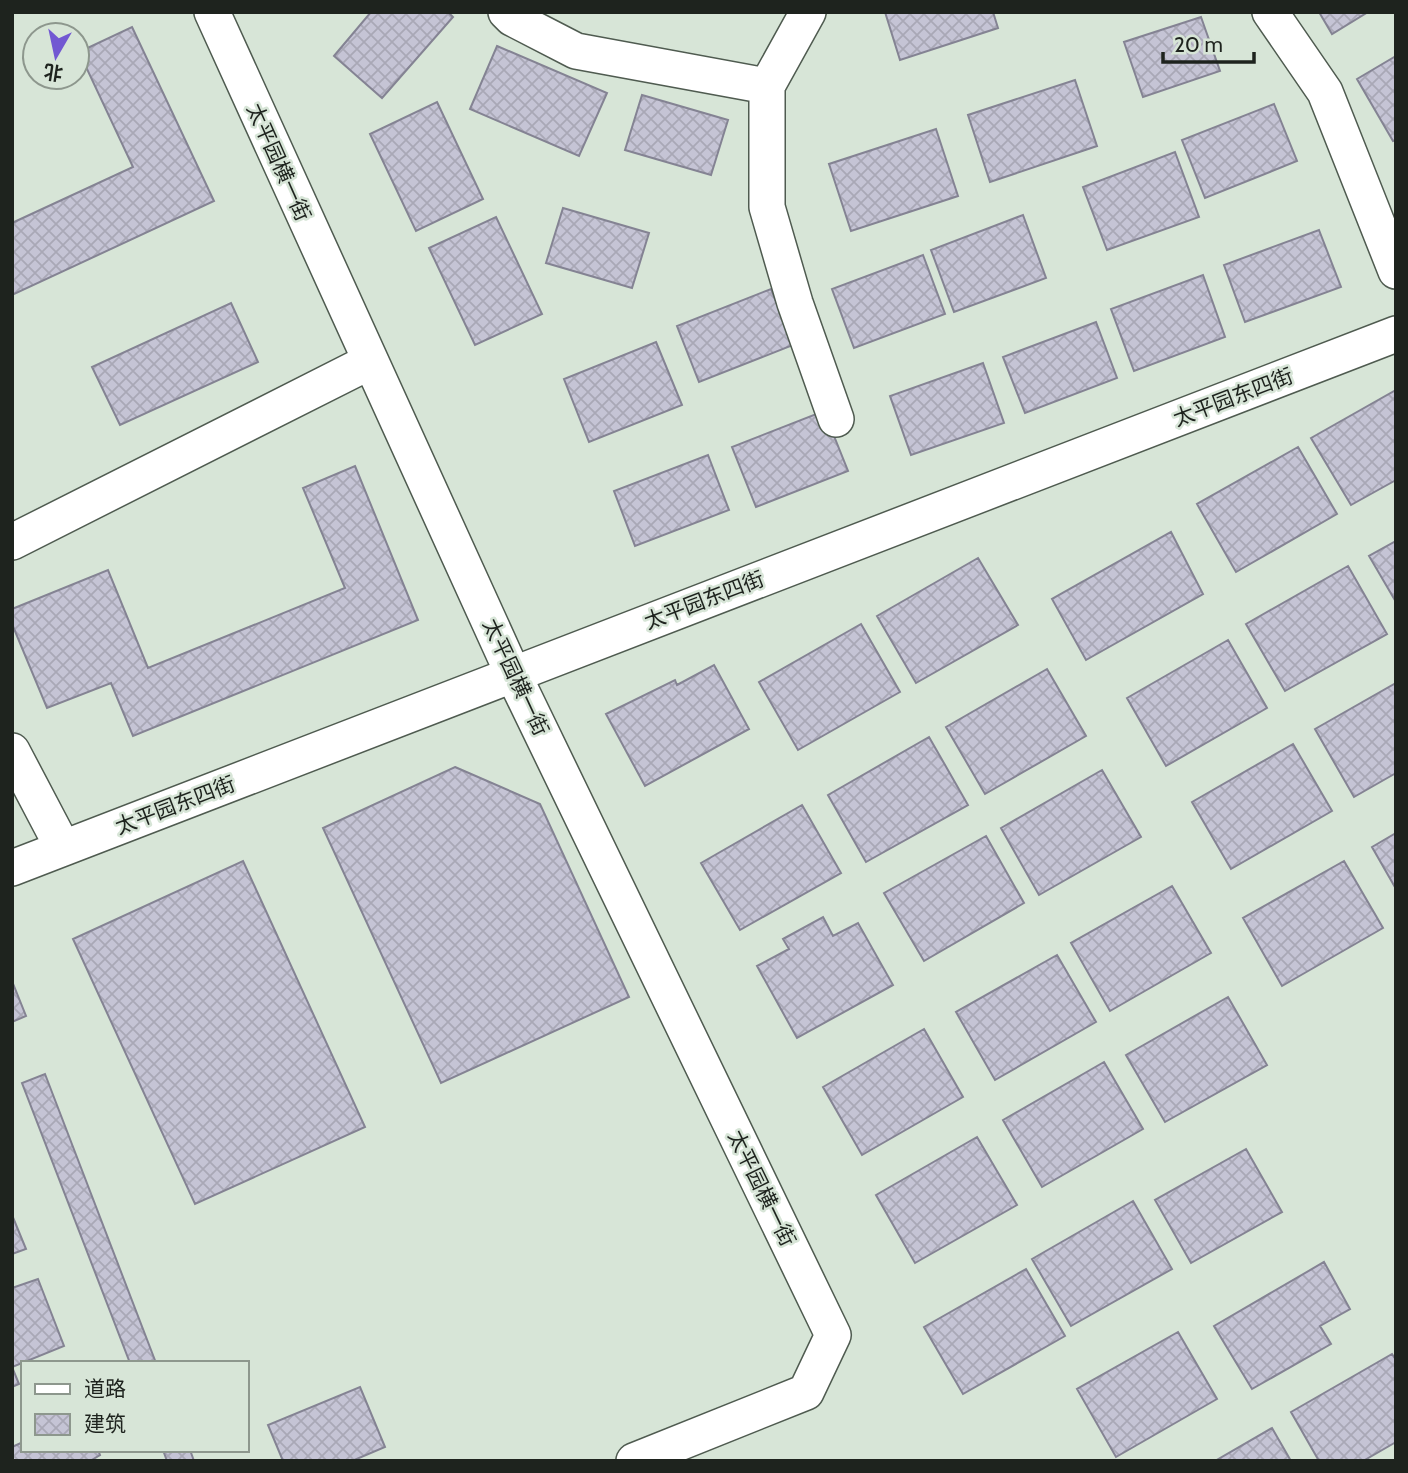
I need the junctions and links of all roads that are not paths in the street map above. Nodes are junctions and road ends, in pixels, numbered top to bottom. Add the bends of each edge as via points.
1 (212, 12) edge
2 (506, 12) edge
3 (808, 12) edge
4 (1270, 12) edge
5 (767, 86) junction
6 (1396, 271) edge
7 (1396, 334) edge
8 (369, 362) junction
9 (836, 419) dead end
10 (12, 541) edge
11 (513, 674) junction
12 (12, 751) edge
13 (63, 848) junction
14 (12, 867) edge
15 (634, 1461) edge

1 - 8 street, 太平园横一街
2 - 5 street via 576,51
3 - 5 street
4 - 6 street via 1325,92
5 - 9 street via 767,207
7 - 11 street, 太平园东四街
8 - 10 street
8 - 11 street, 太平园横一街
11 - 13 street, 太平园东四街
11 - 15 street, 太平园横一街 via 833,1335 806,1392
12 - 13 street
13 - 14 street, 太平园东四街

